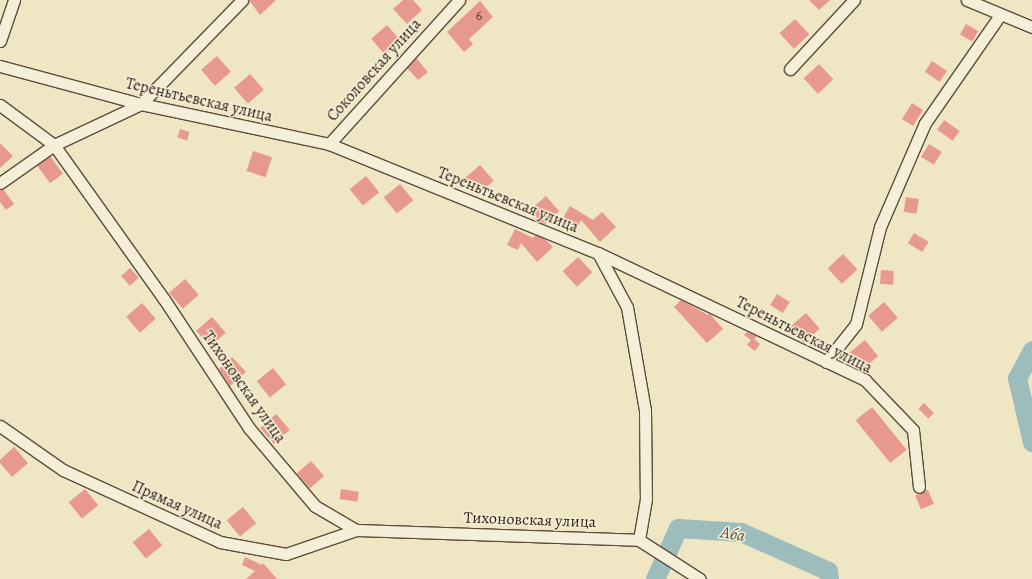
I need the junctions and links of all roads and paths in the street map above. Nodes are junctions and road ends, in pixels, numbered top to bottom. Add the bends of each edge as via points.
1 (14, 0) edge
2 (242, 0) edge
3 (459, 0) edge
4 (854, 0) edge
5 (967, 0) edge
6 (1000, 15) junction
7 (1032, 27) edge
8 (0, 41) edge
9 (0, 66) edge
10 (790, 69) dead end
11 (141, 104) junction
12 (0, 105) edge
13 (329, 144) junction
14 (54, 145) junction
15 (0, 183) edge
16 (598, 253) junction
17 (826, 362) junction
18 (0, 426) edge
19 (919, 487) dead end
20 (356, 530) junction
21 (639, 540) junction
22 (700, 579) edge

1 - 8 street
2 - 11 street
3 - 13 street, Соколовская улица
4 - 10 street
5 - 6 street
6 - 7 street
6 - 17 street via 925,123 880,226 856,324
9 - 11 street, Тереньтьевская улица
11 - 13 street, Тереньтьевская улица
11 - 14 street
12 - 14 street, Тихоновская улица
13 - 16 street, Тереньтьевская улица
14 - 15 street
14 - 20 street, Тихоновская улица via 164,299 249,428 315,506
16 - 17 street, Тереньтьевская улица
16 - 21 street via 627,307 646,410 646,499
17 - 19 street, Тереньтьевская улица via 865,380 912,430
18 - 20 street, Прямая улица via 63,470 220,542 286,554
20 - 21 street, Тихоновская улица
21 - 22 street

